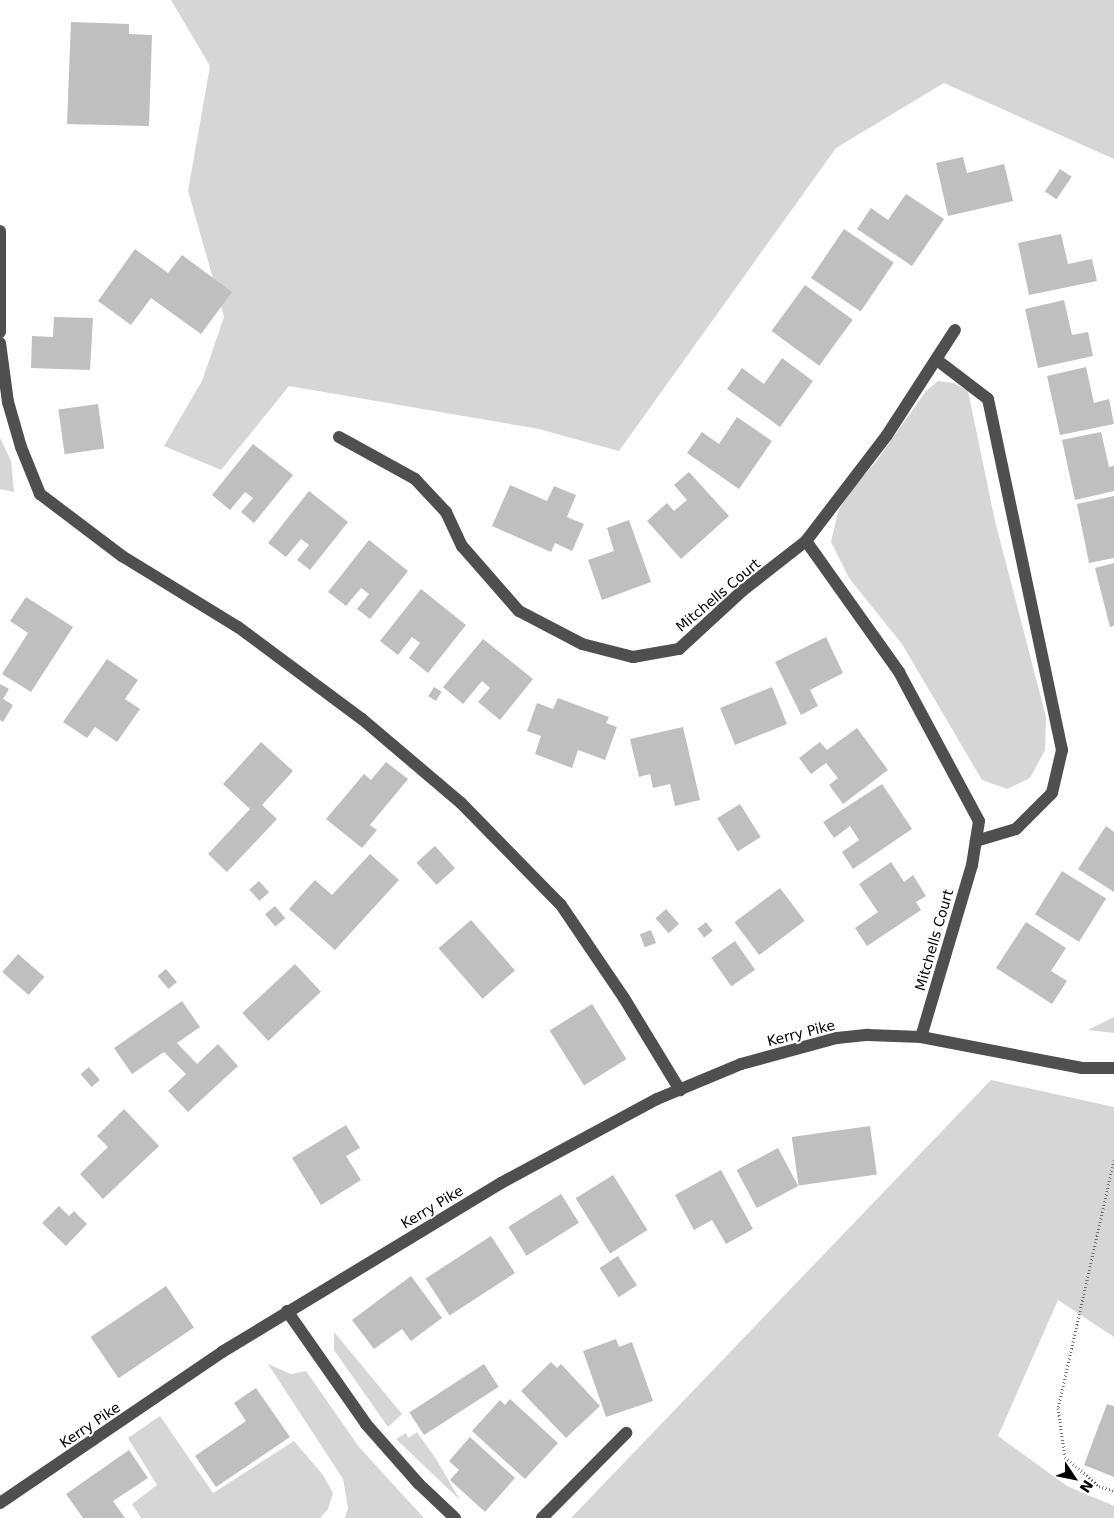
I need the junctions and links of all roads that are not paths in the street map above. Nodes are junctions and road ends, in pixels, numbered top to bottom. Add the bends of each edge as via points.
1 (0, 231) edge
2 (955, 330) dead end
3 (0, 332) edge
4 (0, 343) edge
5 (937, 360) junction
6 (339, 437) dead end
7 (806, 541) junction
8 (976, 841) junction
9 (921, 1038) junction
10 (1114, 1068) edge
11 (680, 1090) junction
12 (287, 1312) junction
13 (626, 1433) dead end
14 (0, 1503) edge
15 (455, 1518) edge
16 (542, 1518) edge

1 - 3 street
2 - 5 street, Mitchells Court
4 - 11 street via 8,402 21,447 40,494 122,556 238,627 316,684 368,723 460,803 561,905 624,998
5 - 7 street, Mitchells Court via 887,435
5 - 8 street via 988,399 1062,750 1052,793 1016,829
6 - 7 street, Mitchells Court via 415,479 446,512 462,546 519,611 582,644 633,657 679,649 742,591
7 - 8 street, Mitchells Court via 899,672 979,821
8 - 9 street, Mitchells Court via 972,865
9 - 10 street, Kerry Pike via 1082,1068
9 - 11 street, Kerry Pike via 868,1035 838,1038 741,1064
11 - 12 street, Kerry Pike via 501,1183
12 - 14 street, Kerry Pike via 222,1352
12 - 15 street via 366,1424 418,1483
13 - 16 street

